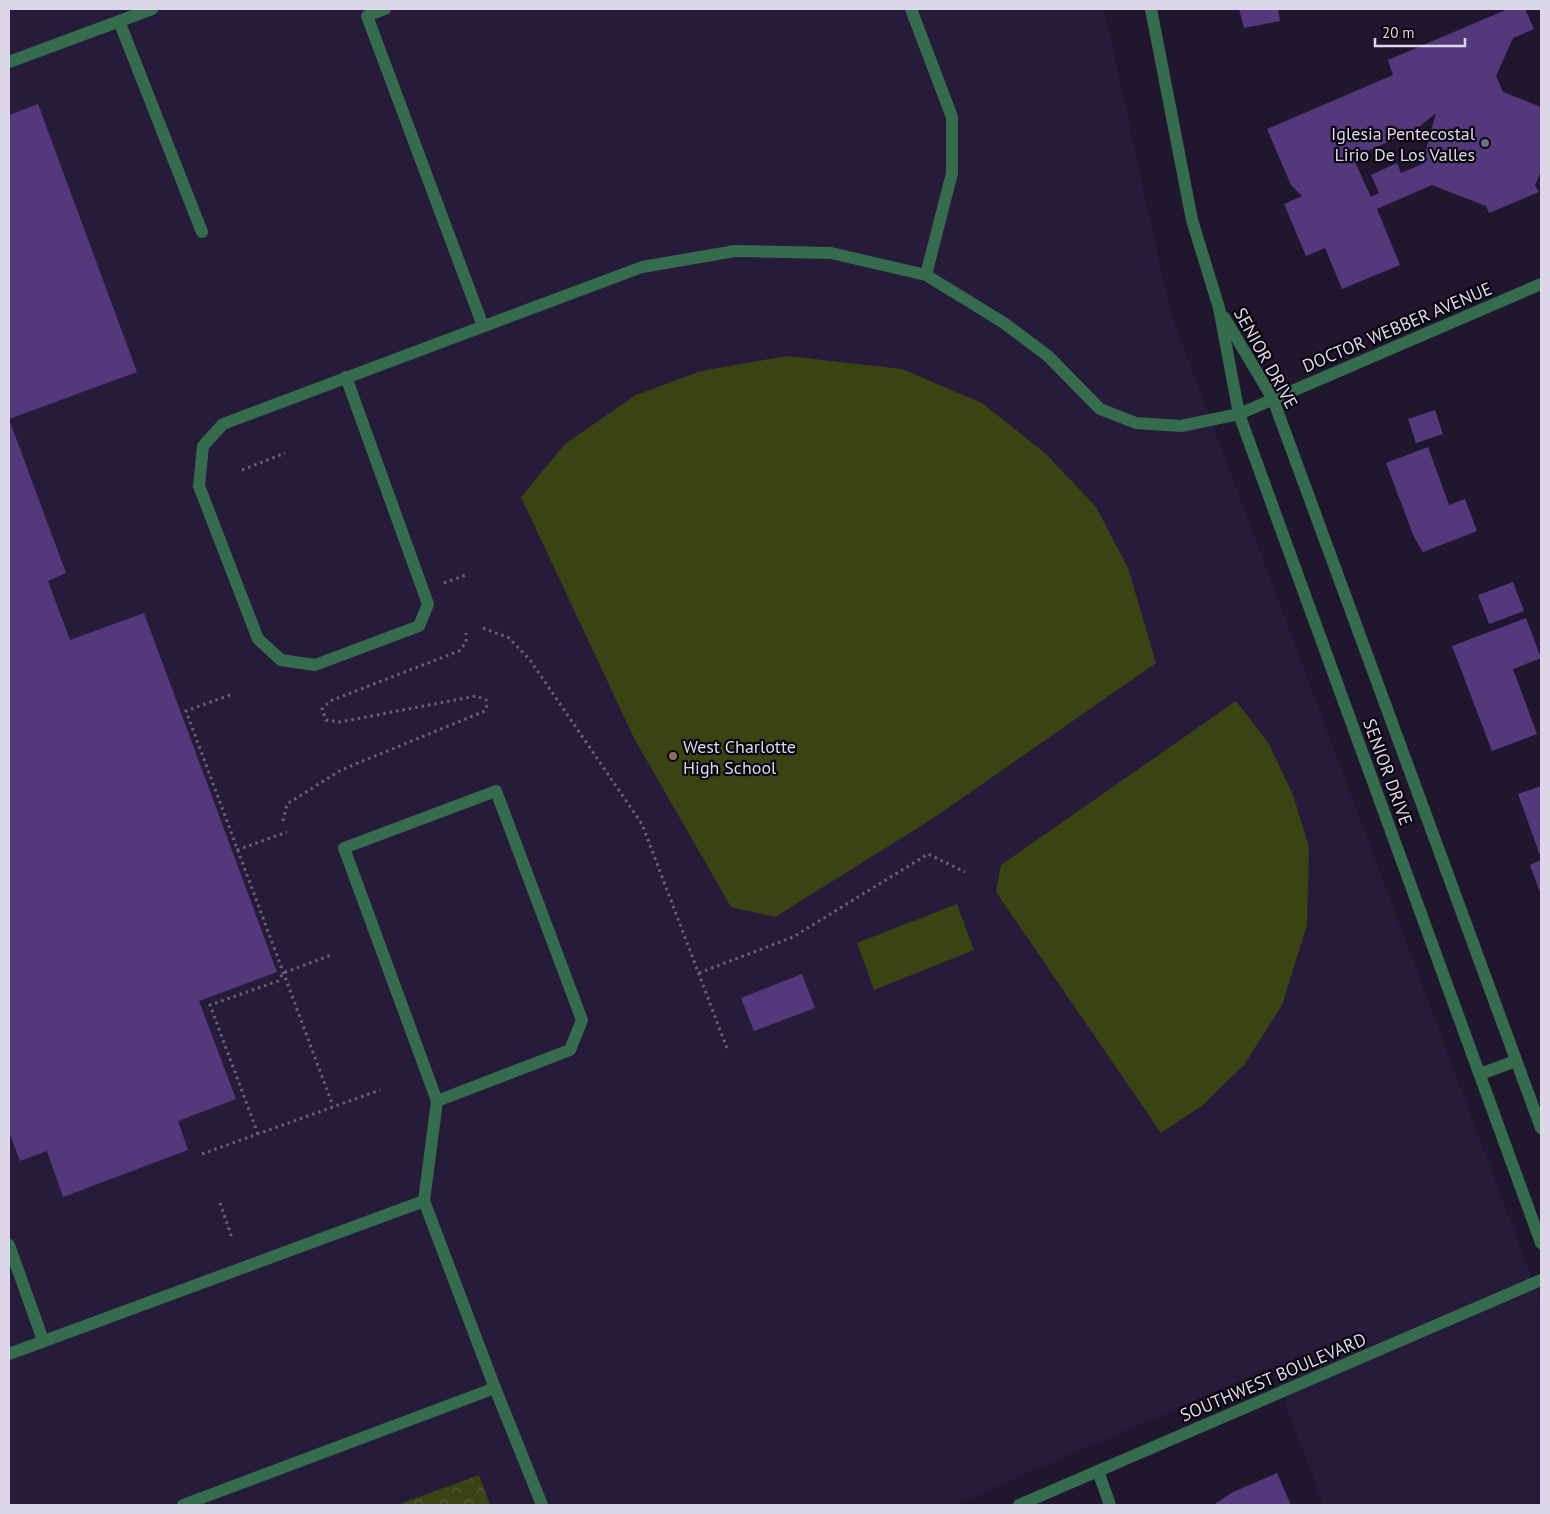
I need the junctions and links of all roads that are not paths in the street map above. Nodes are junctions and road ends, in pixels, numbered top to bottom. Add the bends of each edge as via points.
1 (152, 9) edge
2 (385, 9) edge
3 (911, 9) edge
4 (1151, 9) edge
5 (119, 21) junction
6 (9, 62) edge
7 (202, 232) dead end
8 (926, 275) junction
9 (1541, 284) edge
10 (1219, 308) junction
11 (484, 326) junction
12 (346, 377) junction
13 (1273, 400) junction
14 (1239, 414) junction
15 (1516, 1060) junction
16 (1480, 1074) junction
17 (438, 1101) junction
18 (1541, 1128) edge
19 (424, 1201) junction
20 (1541, 1243) edge
21 (9, 1245) edge
22 (1541, 1280) edge
23 (43, 1340) junction
24 (9, 1354) edge
25 (495, 1388) junction
26 (1098, 1471) junction
27 (183, 1505) edge
28 (542, 1505) edge
29 (1019, 1505) edge
30 (1110, 1505) edge

1 - 5 street
2 - 11 street via 367,16
3 - 8 street via 952,117 952,173
4 - 10 street, SENIOR DRIVE via 1192,220
5 - 6 street
5 - 7 street
8 - 11 street, DOCTOR WEBBER AVENUE via 831,253 735,251 642,267
8 - 14 street, DOCTOR WEBBER AVENUE via 1004,323 1048,356 1100,409 1136,424 1181,426
9 - 13 street, DOCTOR WEBBER AVENUE
10 - 13 street, SENIOR DRIVE
10 - 14 street, SENIOR DRIVE
11 - 12 street, DOCTOR WEBBER AVENUE
12 - 12 street, DOCTOR WEBBER AVENUE via 223,424 203,446 199,486 258,639 281,660 315,666 419,626 428,604
13 - 14 street, DOCTOR WEBBER AVENUE
13 - 15 street, SENIOR DRIVE
14 - 16 street, SENIOR DRIVE
15 - 16 street
15 - 18 street, SENIOR DRIVE
16 - 20 street, SENIOR DRIVE
17 - 17 street via 344,848 496,791 582,1020 570,1050
17 - 19 street
19 - 23 street
19 - 25 street
21 - 23 street
22 - 26 street, SOUTHWEST BOULEVARD
23 - 24 street
25 - 27 street
25 - 28 street
26 - 29 street, SOUTHWEST BOULEVARD
26 - 30 street

